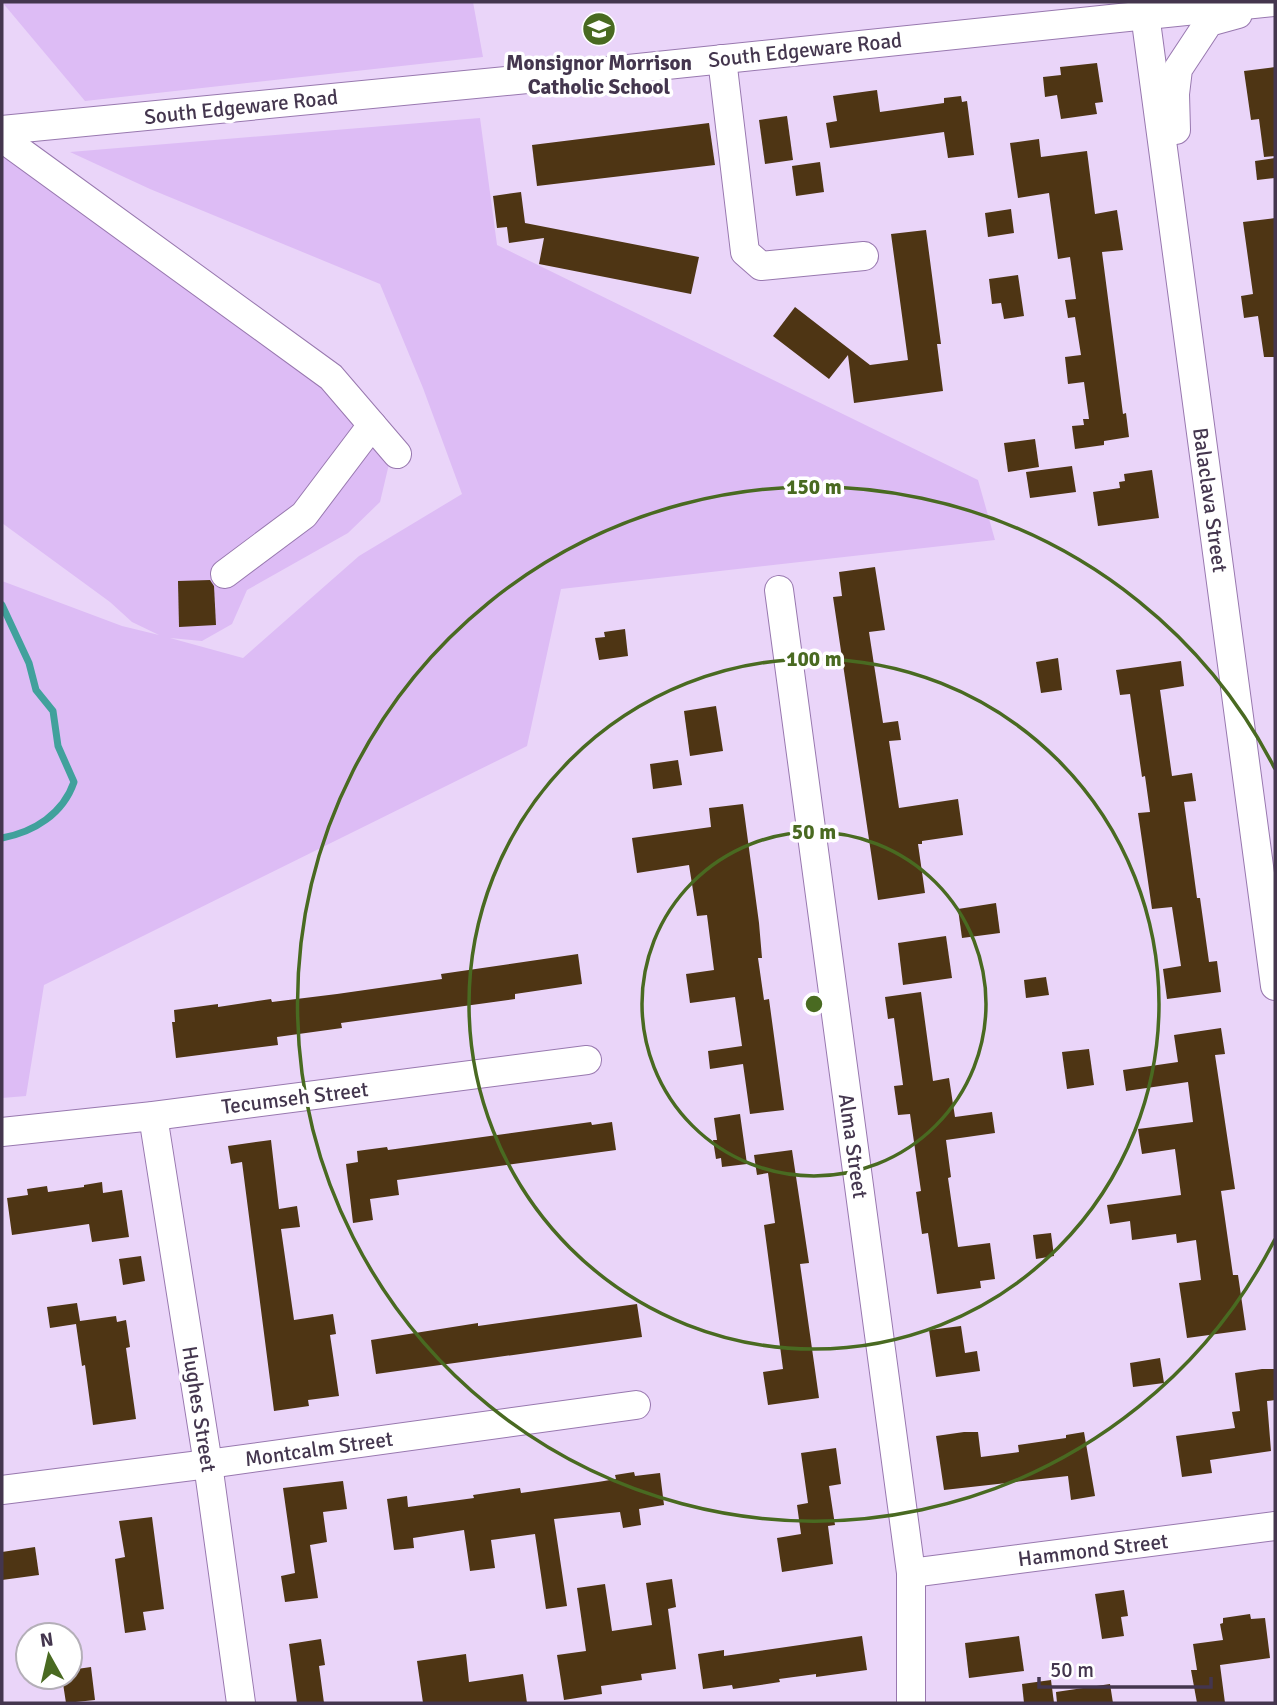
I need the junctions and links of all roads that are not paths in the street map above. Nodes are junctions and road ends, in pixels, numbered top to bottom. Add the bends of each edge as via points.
1 (1274, 3) edge
2 (1145, 14) junction
3 (722, 59) junction
4 (2, 130) edge
5 (2, 138) edge
6 (1174, 231) junction
7 (864, 256) dead end
8 (372, 425) junction
9 (397, 454) dead end
10 (225, 574) dead end
11 (779, 590) dead end
12 (1275, 986) edge
13 (587, 1060) dead end
14 (153, 1116) junction
15 (2, 1132) edge
16 (636, 1405) dead end
17 (208, 1464) junction
18 (2, 1490) edge
19 (1275, 1526) edge
20 (911, 1573) junction
21 (242, 1703) edge
22 (911, 1703) edge

1 - 2 street, South Edgeware Road
1 - 6 street via 1209,22 1178,69
2 - 3 street, South Edgeware Road
2 - 6 street, Balaclava Street
3 - 4 street, South Edgeware Road
3 - 7 street via 744,252 761,266
5 - 8 street via 331,377
6 - 12 street, Balaclava Street
8 - 9 street
8 - 10 street via 304,515
11 - 20 street, Alma Street
13 - 14 street, Tecumseh Street
14 - 15 street, Tecumseh Street
14 - 17 street, Hughes Street
16 - 17 street, Montcalm Street
17 - 18 street, Montcalm Street
17 - 21 street, Hughes Street
19 - 20 street, Hammond Street
20 - 22 street, Alma Street

